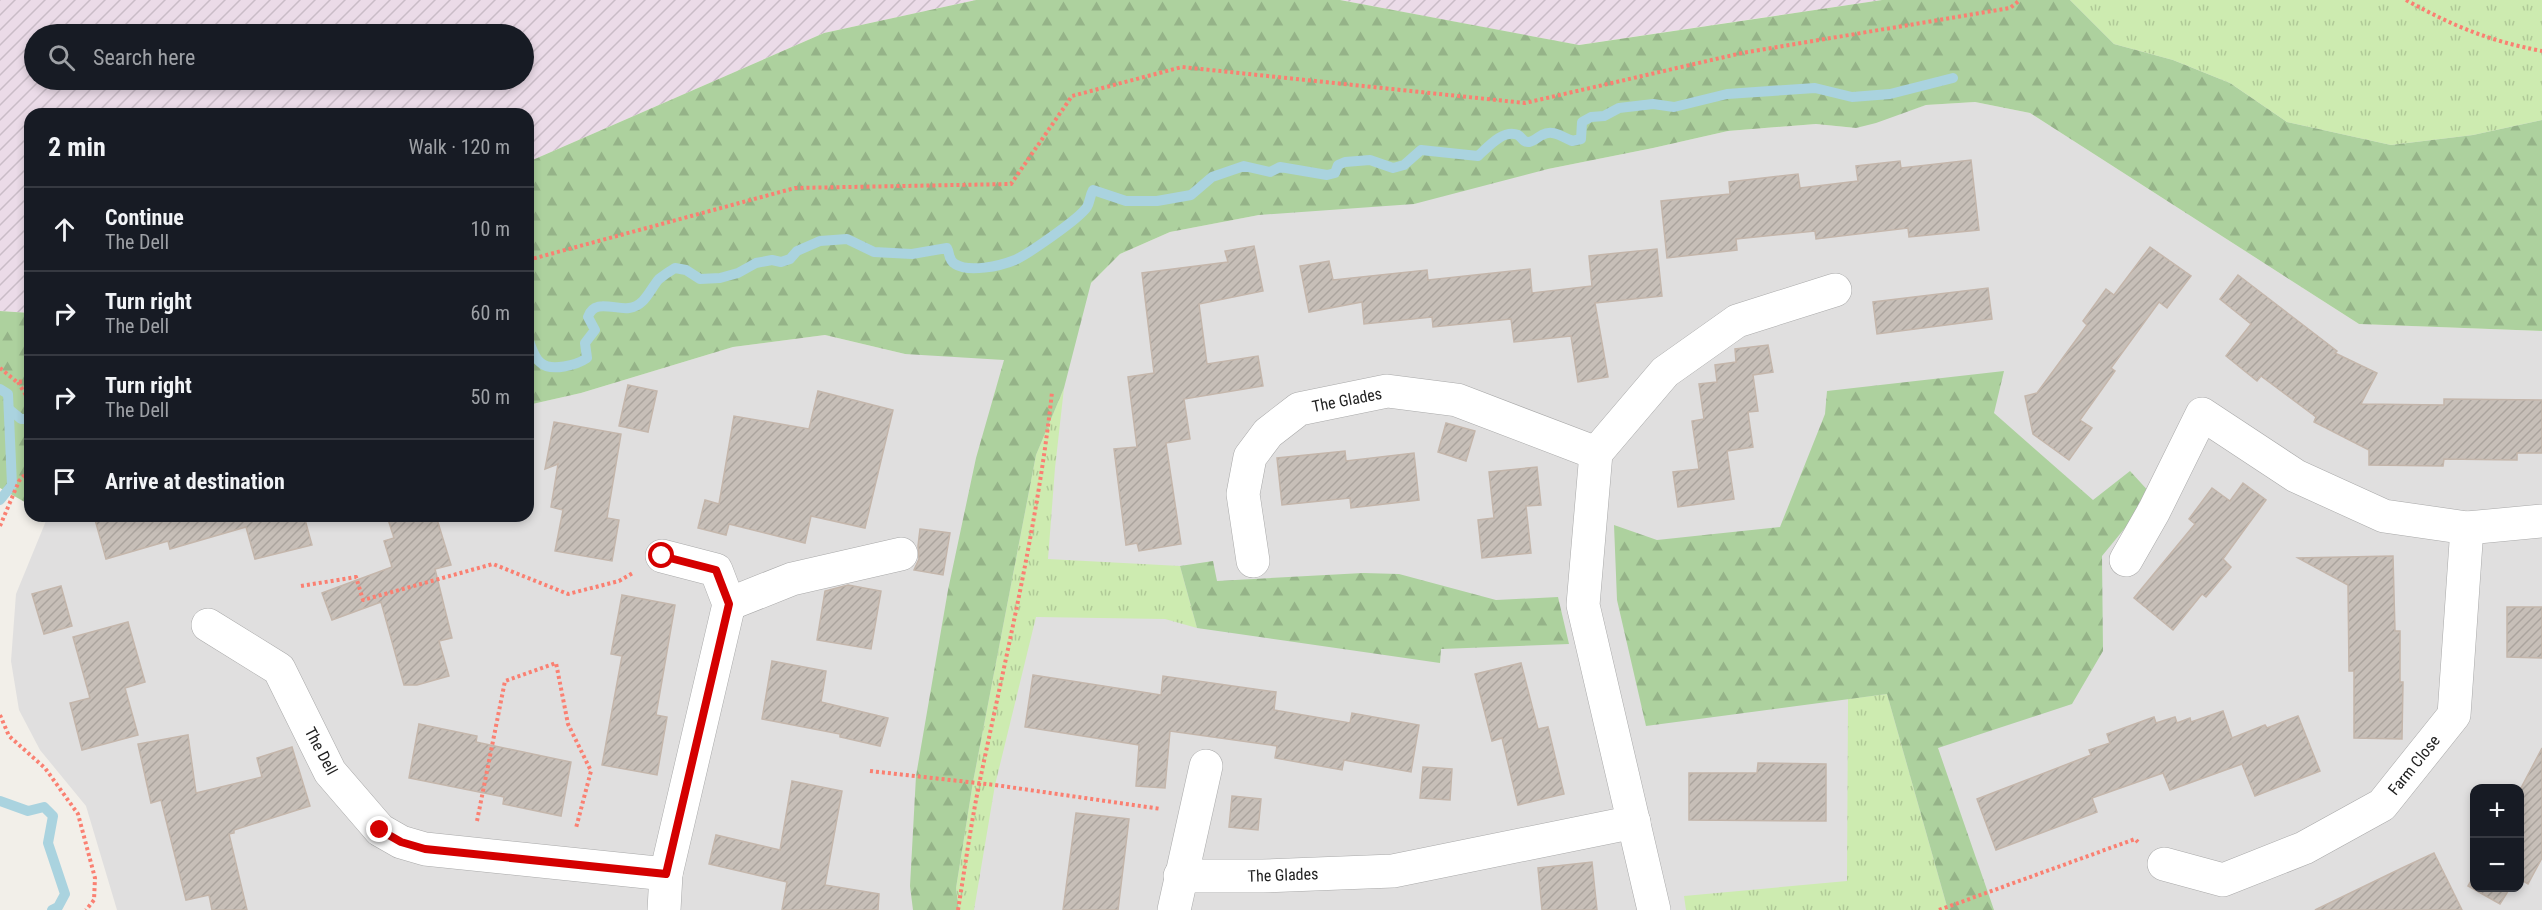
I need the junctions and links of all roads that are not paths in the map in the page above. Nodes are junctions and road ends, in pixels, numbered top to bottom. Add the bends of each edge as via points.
1 (1835, 290) dead end
2 (1596, 453) junction
3 (2542, 520) edge
4 (2467, 528) junction
5 (901, 554) dead end
6 (662, 556) road end
7 (2126, 560) dead end
8 (1253, 561) dead end
9 (729, 604) junction
10 (208, 625) dead end
11 (1206, 766) dead end
12 (1634, 822) junction
13 (2164, 864) road end
14 (666, 874) junction
15 (1180, 876) junction
16 (664, 910) edge
17 (1174, 910) edge
18 (1654, 910) edge

1 - 2 street via 1737,321 1665,372
2 - 8 street, The Glades via 1456,400 1386,391 1299,409 1268,433 1250,458 1243,494
2 - 12 street via 1583,606
3 - 4 street
4 - 7 street via 2384,516 2296,476 2202,414
4 - 13 street, Farm Close via 2454,715 2382,805 2304,848 2223,880
5 - 9 street via 792,579
6 - 9 street via 716,570
9 - 14 street
10 - 14 street, The Dell via 279,669 330,772 380,830 401,842 425,849
11 - 15 street
12 - 15 street, The Glades via 1393,871
12 - 18 street
14 - 16 street
15 - 17 street

